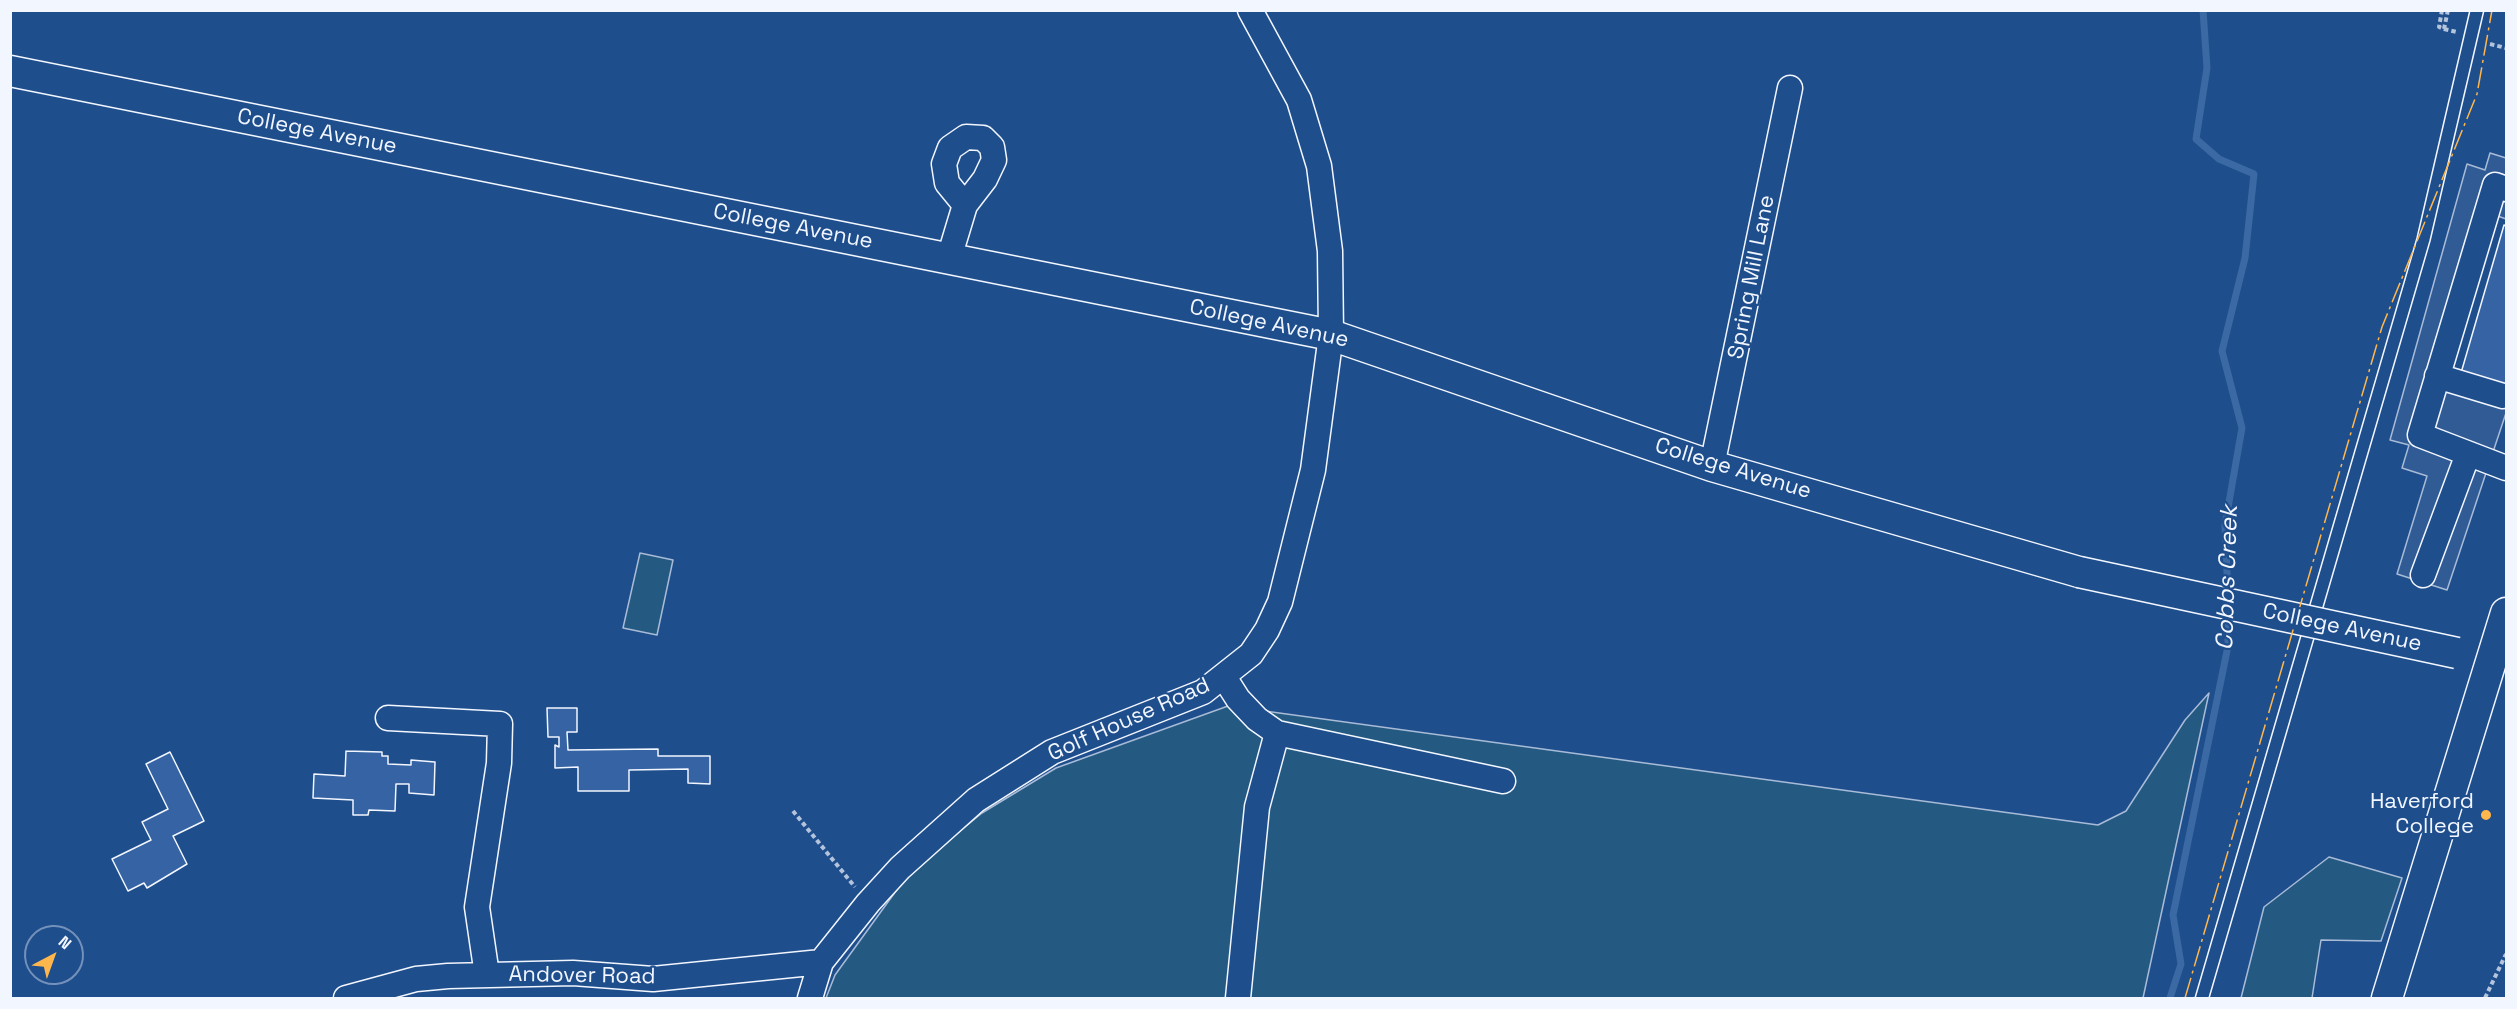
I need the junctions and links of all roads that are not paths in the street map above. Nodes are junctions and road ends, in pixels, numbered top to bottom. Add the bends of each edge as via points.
1 (1250, 10) edge
2 (10, 71) edge
3 (1790, 88) dead end
4 (2506, 189) edge
5 (965, 205) dead end
6 (949, 258) junction
7 (1331, 335) junction
8 (2437, 376) junction
9 (2504, 396) dead end
10 (2468, 454) junction
11 (1713, 466) junction
12 (2506, 468) edge
13 (2424, 575) dead end
14 (2506, 613) edge
15 (2499, 660) edge
16 (1224, 677) junction
17 (388, 718) dead end
18 (1277, 733) junction
19 (1503, 781) dead end
20 (821, 962) junction
21 (487, 975) junction
22 (346, 999) edge
23 (810, 999) edge
24 (1238, 999) edge
25 (2387, 999) edge

1 - 7 street, Golf House Road via 1295,92 1318,166 1330,250
2 - 6 main road, College Avenue
3 - 11 street, Spring Mill Lane
4 - 8 street via 2495,185
5 - 6 street
6 - 7 main road, College Avenue
7 - 11 main road, College Avenue
7 - 16 street, Golf House Road via 1313,470 1286,585 1267,630 1251,654
8 - 9 street
8 - 10 street via 2420,435
10 - 12 street
10 - 13 street
11 - 15 main road, College Avenue, bridge via 2079,572
14 - 15 main road
15 - 25 main road
16 - 18 street via 1238,699
16 - 20 street, Golf House Road via 1203,692 1052,752 1008,777 976,800 900,868
17 - 21 street via 500,724 499,763 477,907
18 - 19 street
18 - 24 street via 1257,807
20 - 21 street, Andover Road via 653,979 573,973
20 - 23 street, Golf House Road
21 - 22 street, Andover Road via 416,979

